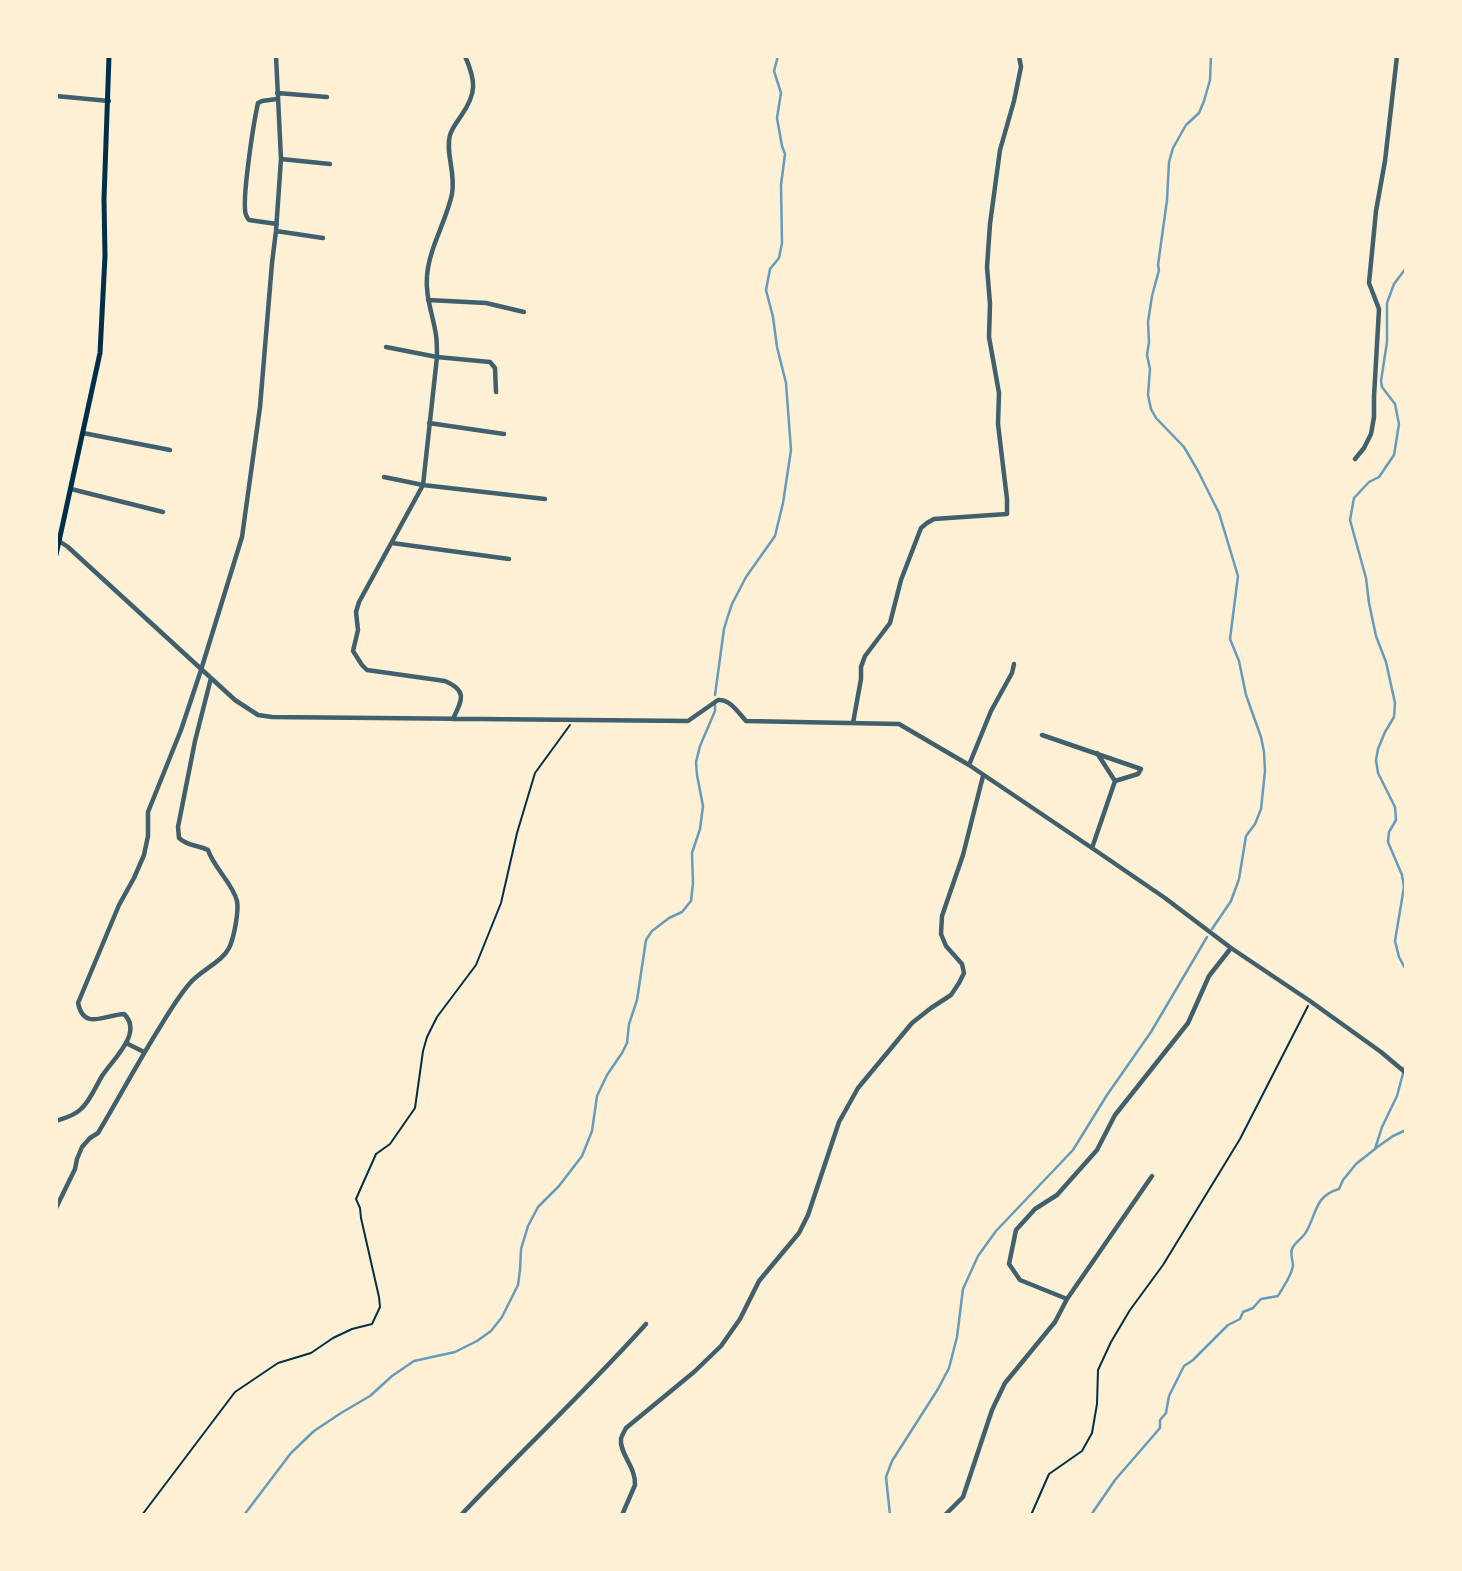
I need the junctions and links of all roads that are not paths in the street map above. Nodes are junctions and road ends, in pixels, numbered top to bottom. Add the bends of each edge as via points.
1 (109, 56) edge
2 (276, 56) edge
3 (465, 56) edge
4 (1019, 56) edge
5 (1397, 56) edge
6 (56, 96) edge
7 (277, 96) junction
8 (327, 97) dead end
9 (109, 101) junction
10 (281, 159) junction
11 (330, 164) dead end
12 (277, 223) junction
13 (276, 231) junction
14 (323, 237) dead end
15 (428, 300) junction
16 (524, 312) dead end
17 (386, 347) dead end
18 (437, 356) junction
19 (496, 392) dead end
20 (429, 423) junction
21 (83, 433) junction
22 (504, 433) dead end
23 (170, 450) dead end
24 (1355, 459) dead end
25 (384, 477) dead end
26 (423, 485) junction
27 (71, 489) junction
28 (545, 499) dead end
29 (163, 512) dead end
30 (58, 540) edge
31 (392, 542) junction
32 (56, 555) edge
33 (509, 559) dead end
34 (1014, 664) dead end
35 (201, 670) junction
36 (211, 678) junction
37 (453, 719) junction
38 (853, 723) junction
39 (1042, 734) dead end
40 (1097, 753) junction
41 (969, 765) junction
42 (983, 776) junction
43 (1115, 781) junction
44 (1092, 848) junction
45 (1231, 948) junction
46 (126, 1042) junction
47 (144, 1052) junction
48 (1406, 1073) edge
49 (56, 1121) edge
50 (1152, 1176) dead end
51 (56, 1208) edge
52 (1067, 1299) junction
53 (646, 1324) dead end
54 (461, 1515) edge
55 (622, 1515) edge
56 (945, 1515) edge

1 - 9 main road
2 - 7 street
3 - 15 street via 473,94 450,133 452,195 430,258
4 - 38 street via 1021,67 1000,150 987,267 989,337 999,393 1007,514 934,519 921,528 890,623 861,667
5 - 24 street via 1369,283 1379,309 1374,417 1371,434
6 - 9 street
7 - 8 street
7 - 10 street
7 - 12 street via 258,103 245,207 249,220
9 - 21 main road via 100,353
10 - 11 street
10 - 12 street
12 - 13 street
13 - 14 street
13 - 35 street via 260,407 242,537
15 - 16 street via 486,303
15 - 18 street
17 - 18 street
18 - 19 street via 490,362 495,368
18 - 20 street
20 - 22 street
20 - 26 street
21 - 23 street
21 - 27 main road
25 - 26 street
26 - 28 street
26 - 31 street
27 - 29 street
27 - 30 main road
30 - 32 main road
30 - 35 street
31 - 33 street
31 - 37 street via 359,602 353,651 368,670 454,685 462,700
34 - 41 street
35 - 36 street
35 - 46 street via 148,812 144,855 78,1003 80,1013 93,1021 124,1014 131,1026
36 - 37 street via 258,715
36 - 47 street via 178,827 179,838 186,844 208,850 232,888 237,902 233,932 229,949 190,982
37 - 38 street via 688,721 723,699 746,721
38 - 41 street via 899,724
39 - 40 street
40 - 43 street
40 - 43 street via 1141,769 1138,775
41 - 42 street
42 - 44 street
42 - 55 street via 942,916 946,946 962,964 959,984 912,1023 858,1088 839,1122 799,1233 759,1281 721,1346 626,1428 621,1438 635,1485
43 - 44 street
44 - 45 street
45 - 48 street
45 - 52 street via 1209,976 1188,1023 1115,1115 1097,1150 1057,1195 1035,1209 1016,1230 1009,1264 1020,1280
46 - 47 street
46 - 49 street via 82,1108
47 - 51 street via 99,1133 82,1147
50 - 52 street
52 - 56 street via 1055,1322 1005,1383 963,1497
53 - 54 street

